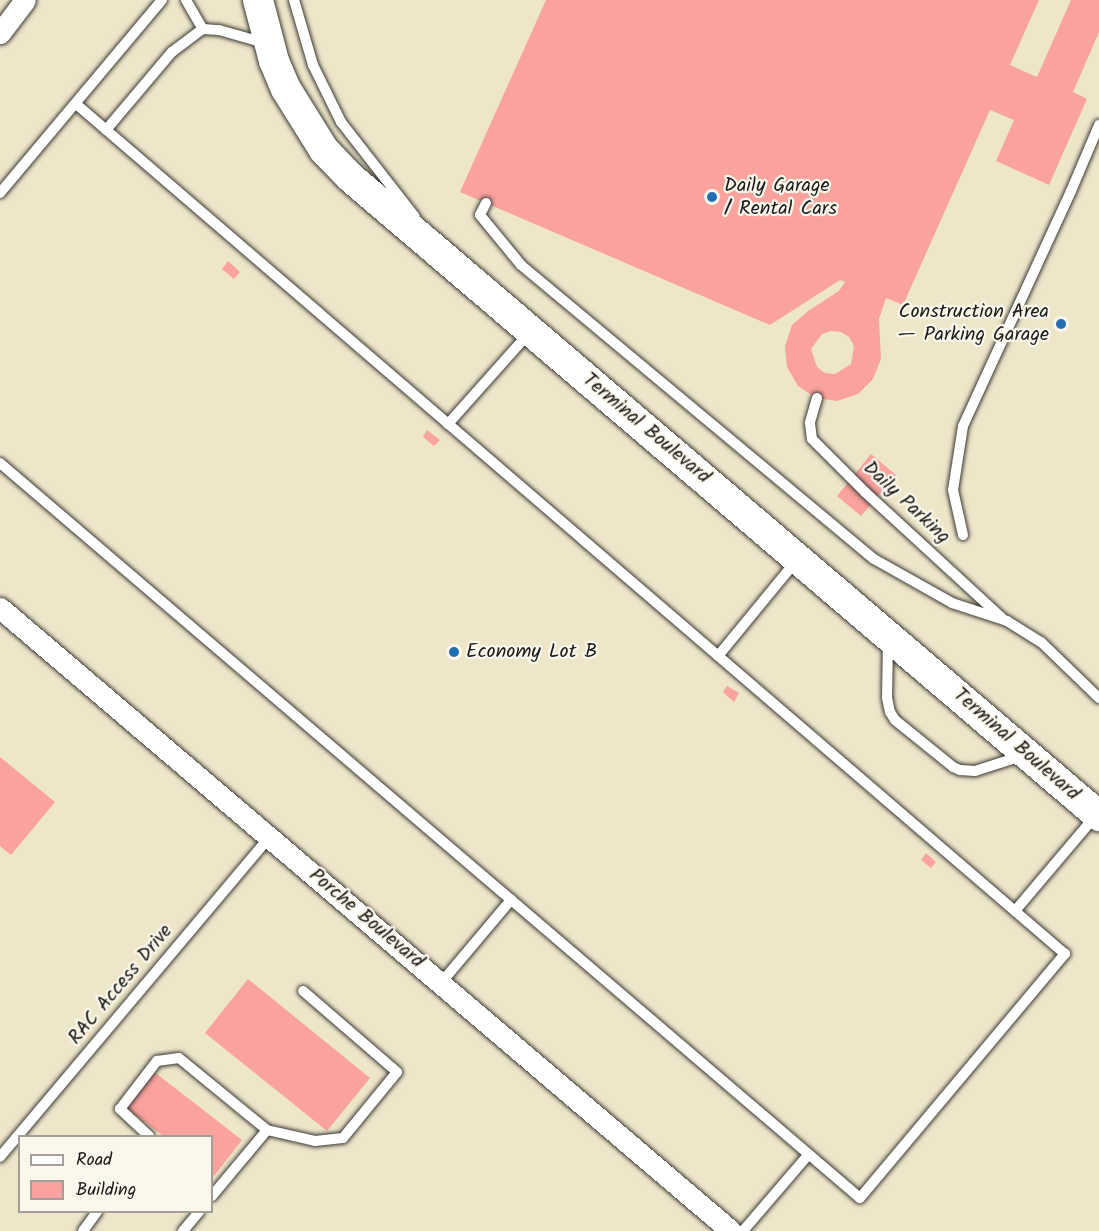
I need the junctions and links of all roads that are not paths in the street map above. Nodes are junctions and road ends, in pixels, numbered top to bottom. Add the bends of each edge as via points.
1 (25, 0) edge
2 (162, 0) edge
3 (186, 0) edge
4 (258, 0) edge
5 (294, 0) edge
6 (203, 29) junction
7 (0, 33) edge
8 (268, 44) junction
9 (76, 104) junction
10 (1099, 124) edge
11 (106, 130) junction
12 (0, 194) edge
13 (486, 203) dead end
14 (454, 267) junction
15 (531, 331) junction
16 (817, 398) dead end
17 (448, 424) junction
18 (0, 463) edge
19 (963, 535) dead end
20 (798, 559) junction
21 (0, 608) edge
22 (1007, 621) junction
23 (888, 635) junction
24 (718, 656) junction
25 (1099, 698) edge
26 (1028, 754) junction
27 (1098, 815) edge
28 (269, 837) junction
29 (511, 900) junction
30 (1015, 911) junction
31 (441, 983) junction
32 (303, 991) dead end
33 (267, 1130) junction
34 (18, 1135) edge
35 (146, 1135) edge
36 (18, 1136) edge
37 (809, 1154) junction
38 (0, 1157) edge
39 (213, 1195) edge
40 (96, 1213) edge
41 (198, 1213) edge
42 (83, 1231) edge
43 (183, 1231) edge
44 (731, 1231) edge
45 (743, 1231) edge

1 - 7 street
2 - 9 lane
3 - 6 lane
4 - 8 main road, Terminal Boulevard
5 - 14 lane via 313,65 341,122
6 - 8 lane
6 - 11 lane via 172,52
8 - 14 main road, Terminal Boulevard via 286,89 324,150 373,199
9 - 11 lane
9 - 12 lane
10 - 19 lane via 963,426 952,490
11 - 17 lane
13 - 22 lane via 480,216 521,265 874,560 952,603
14 - 15 main road, Terminal Boulevard
15 - 17 lane
15 - 20 main road, Terminal Boulevard
16 - 22 lane, Daily Parking via 810,423 812,438 865,492
17 - 24 lane
18 - 29 lane
20 - 23 main road, Terminal Boulevard
20 - 24 lane
21 - 28 street, Porche Boulevard
22 - 25 lane via 1041,642
23 - 26 main road, Terminal Boulevard
23 - 26 lane via 887,698 895,720 960,770 975,771
24 - 30 lane
26 - 27 main road, Terminal Boulevard
27 - 30 lane
28 - 31 street, Porche Boulevard
28 - 34 lane, RAC Access Drive
29 - 31 lane
29 - 37 lane
30 - 37 lane via 1065,954 860,1198
31 - 44 street, Porche Boulevard
32 - 33 lane via 397,1072 343,1138 315,1141
33 - 35 lane via 179,1058 157,1061 120,1109
33 - 39 lane
36 - 38 lane, RAC Access Drive
37 - 45 lane
40 - 42 lane
41 - 43 lane

